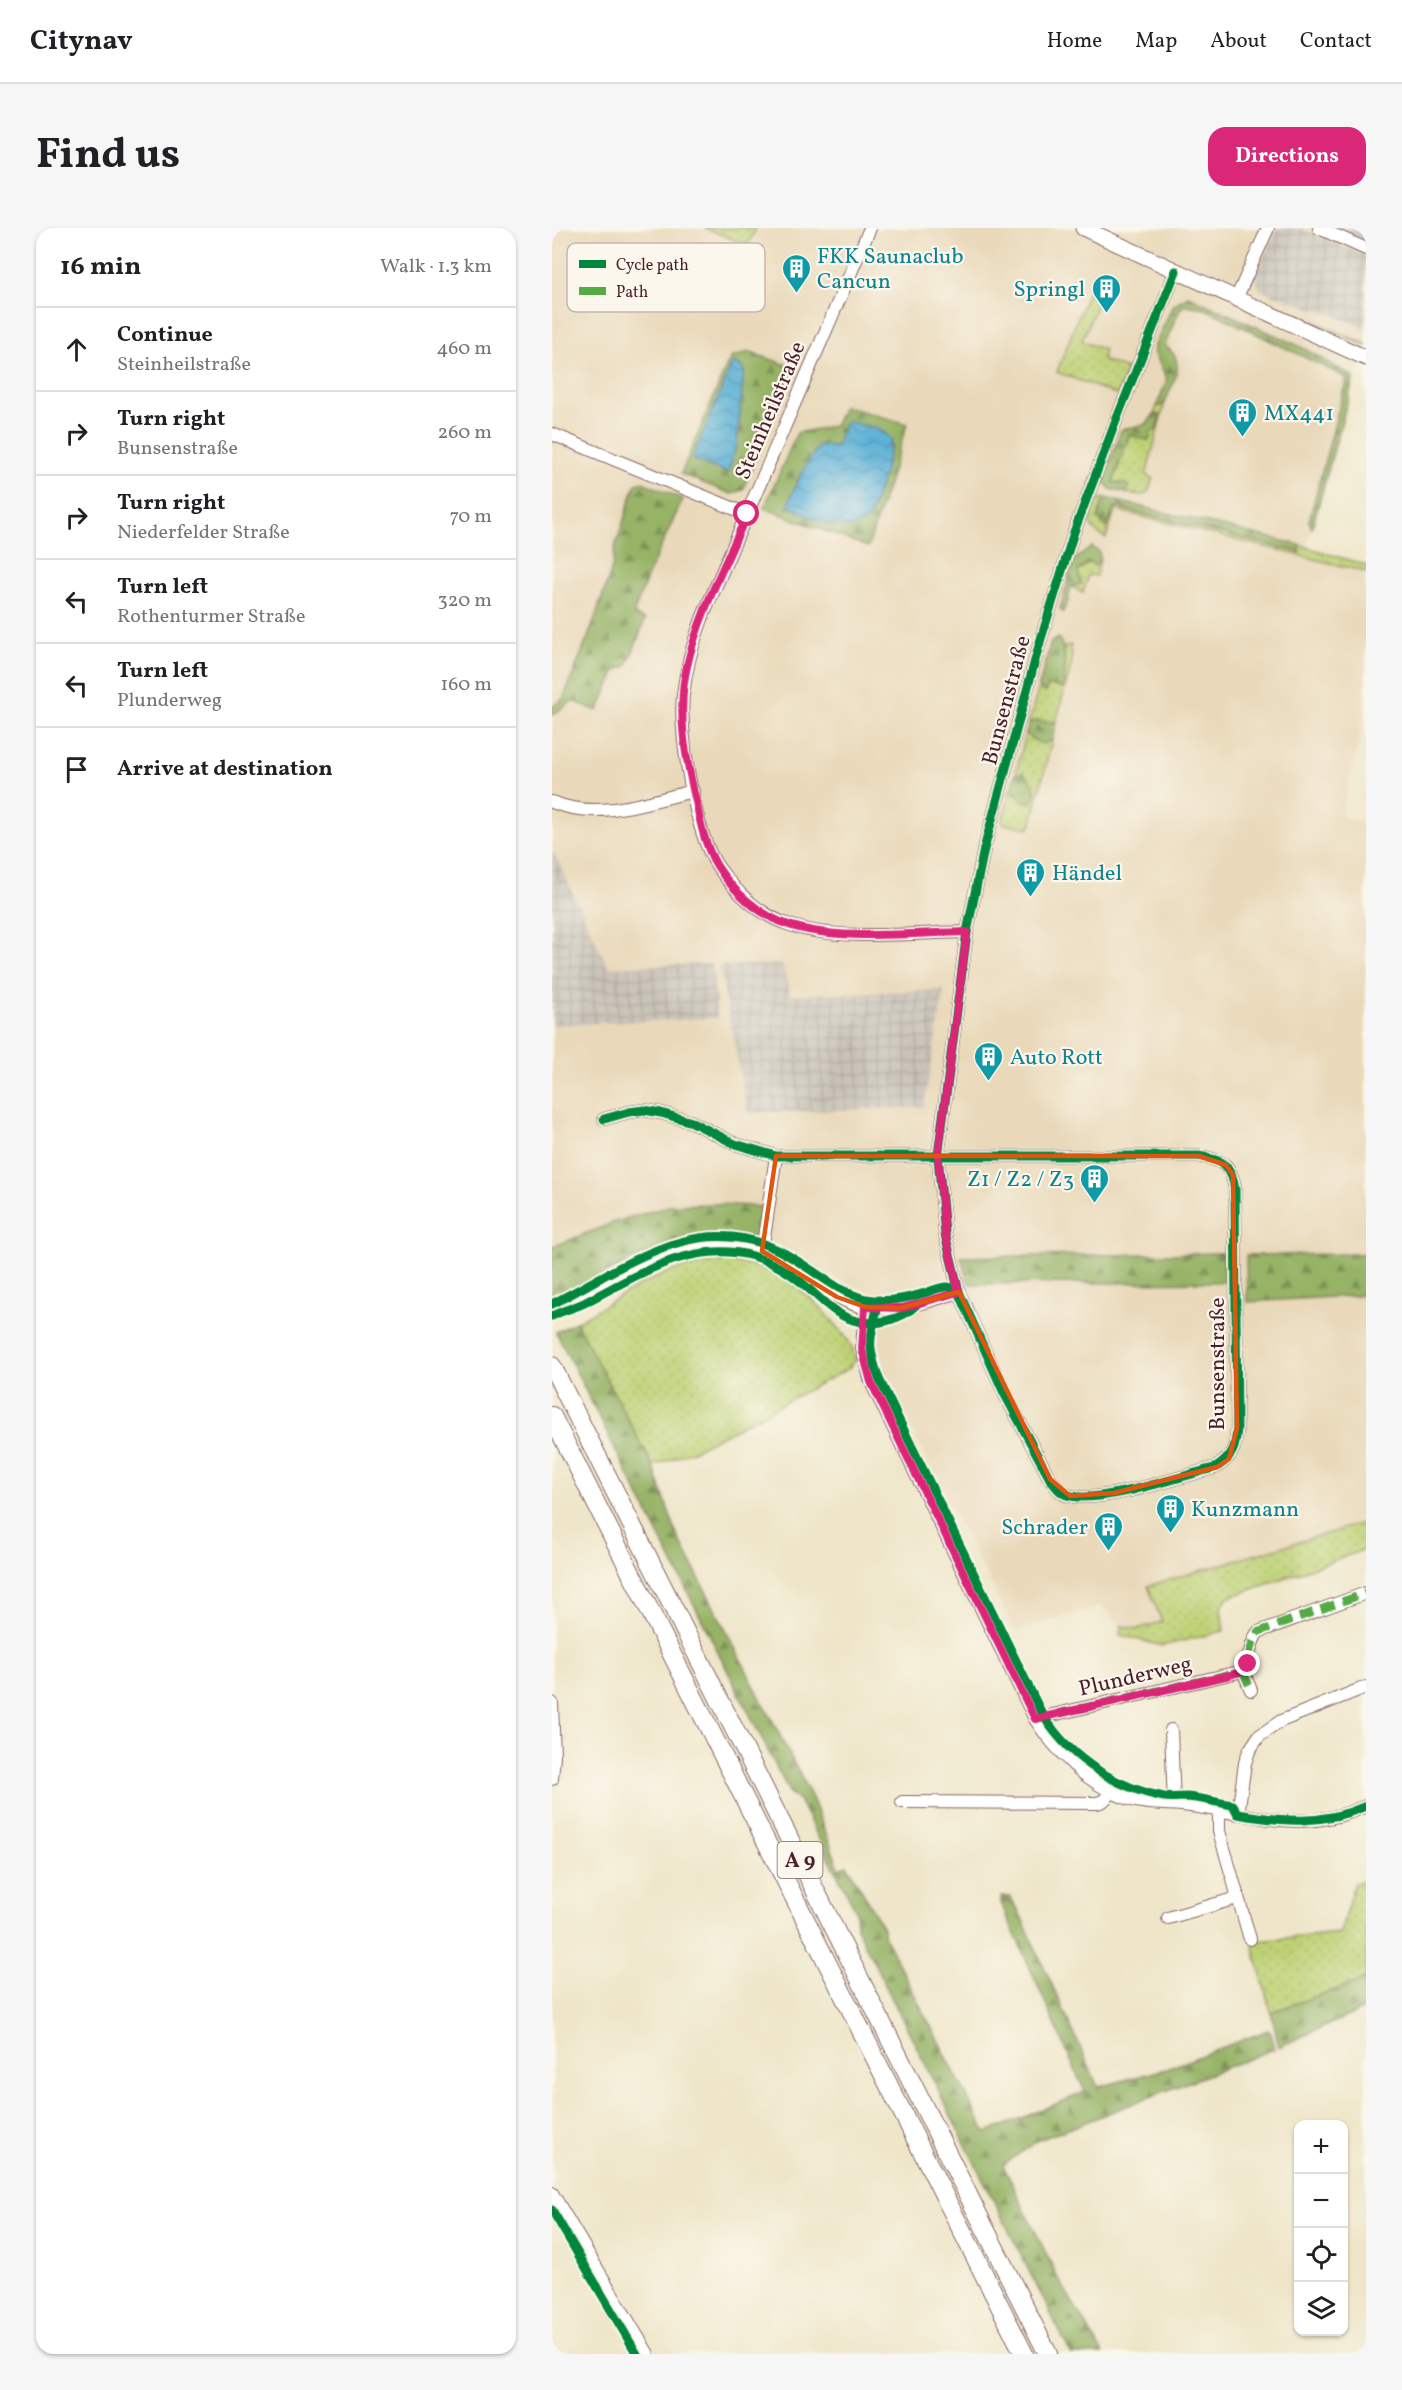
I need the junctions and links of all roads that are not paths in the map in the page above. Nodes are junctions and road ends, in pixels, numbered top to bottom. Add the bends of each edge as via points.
1 (870, 228) edge
2 (1083, 228) edge
3 (1268, 228) edge
4 (1319, 228) edge
5 (1366, 249) edge
6 (1176, 271) junction
7 (1236, 299) junction
8 (1366, 358) edge
9 (552, 434) edge
10 (747, 514) junction
11 (693, 791) junction
12 (552, 802) edge
13 (967, 932) junction
14 (604, 1119) dead end
15 (776, 1156) junction
16 (938, 1156) junction
17 (762, 1251) junction
18 (959, 1292) junction
19 (865, 1307) junction
20 (555, 1309) edge
21 (552, 1366) edge
22 (552, 1416) edge
23 (1366, 1593) edge
24 (1243, 1671) junction
25 (1366, 1687) edge
26 (1251, 1690) dead end
27 (552, 1704) edge
28 (1035, 1719) junction
29 (1172, 1730) dead end
30 (552, 1779) edge
31 (1112, 1792) junction
32 (902, 1802) dead end
33 (1174, 1804) junction
34 (1366, 1806) edge
35 (1219, 1811) junction
36 (1238, 1814) junction
37 (1237, 1898) junction
38 (1168, 1918) dead end
39 (1250, 1939) dead end
40 (552, 2193) edge
41 (648, 2354) edge
42 (1024, 2354) edge
43 (1048, 2354) edge

1 - 10 street, Steinheilstraße
2 - 6 main road
3 - 7 street
4 - 5 street
6 - 7 main road
6 - 13 street, Bunsenstraße via 1117,418 1040,642 984,849
7 - 8 main road
9 - 10 street
10 - 11 street, Steinheilstraße via 703,616 686,669 682,724
11 - 12 street via 601,811
11 - 13 street, Steinheilstraße via 702,830 717,866 765,914 785,924 821,933
13 - 16 street, Bunsenstraße
14 - 15 street via 644,1110 676,1116 735,1144
15 - 16 street
15 - 17 street
16 - 18 street, Bunsenstraße via 945,1234
16 - 18 street, Bunsenstraße via 1199,1156 1226,1165 1233,1175 1235,1190 1237,1428 1229,1459 1217,1467 1114,1493 1070,1496 1058,1490 1004,1393
17 - 19 street via 837,1297
17 - 20 street via 726,1244 680,1249
18 - 19 street via 902,1308
19 - 28 street via 862,1349 867,1372
21 - 43 highway, A 9
22 - 42 highway, A 9
23 - 24 street via 1258,1632 1251,1641 1248,1664
24 - 26 street
24 - 28 street, Plunderweg
25 - 36 street via 1281,1721 1259,1736 1245,1763
27 - 30 street
28 - 31 street via 1071,1761
29 - 33 street
31 - 32 street via 1097,1803
31 - 33 street via 1136,1801
33 - 35 street
34 - 36 street via 1349,1814 1310,1821 1276,1821
35 - 36 street
35 - 37 street via 1219,1831
37 - 38 street
37 - 39 street
40 - 41 street

